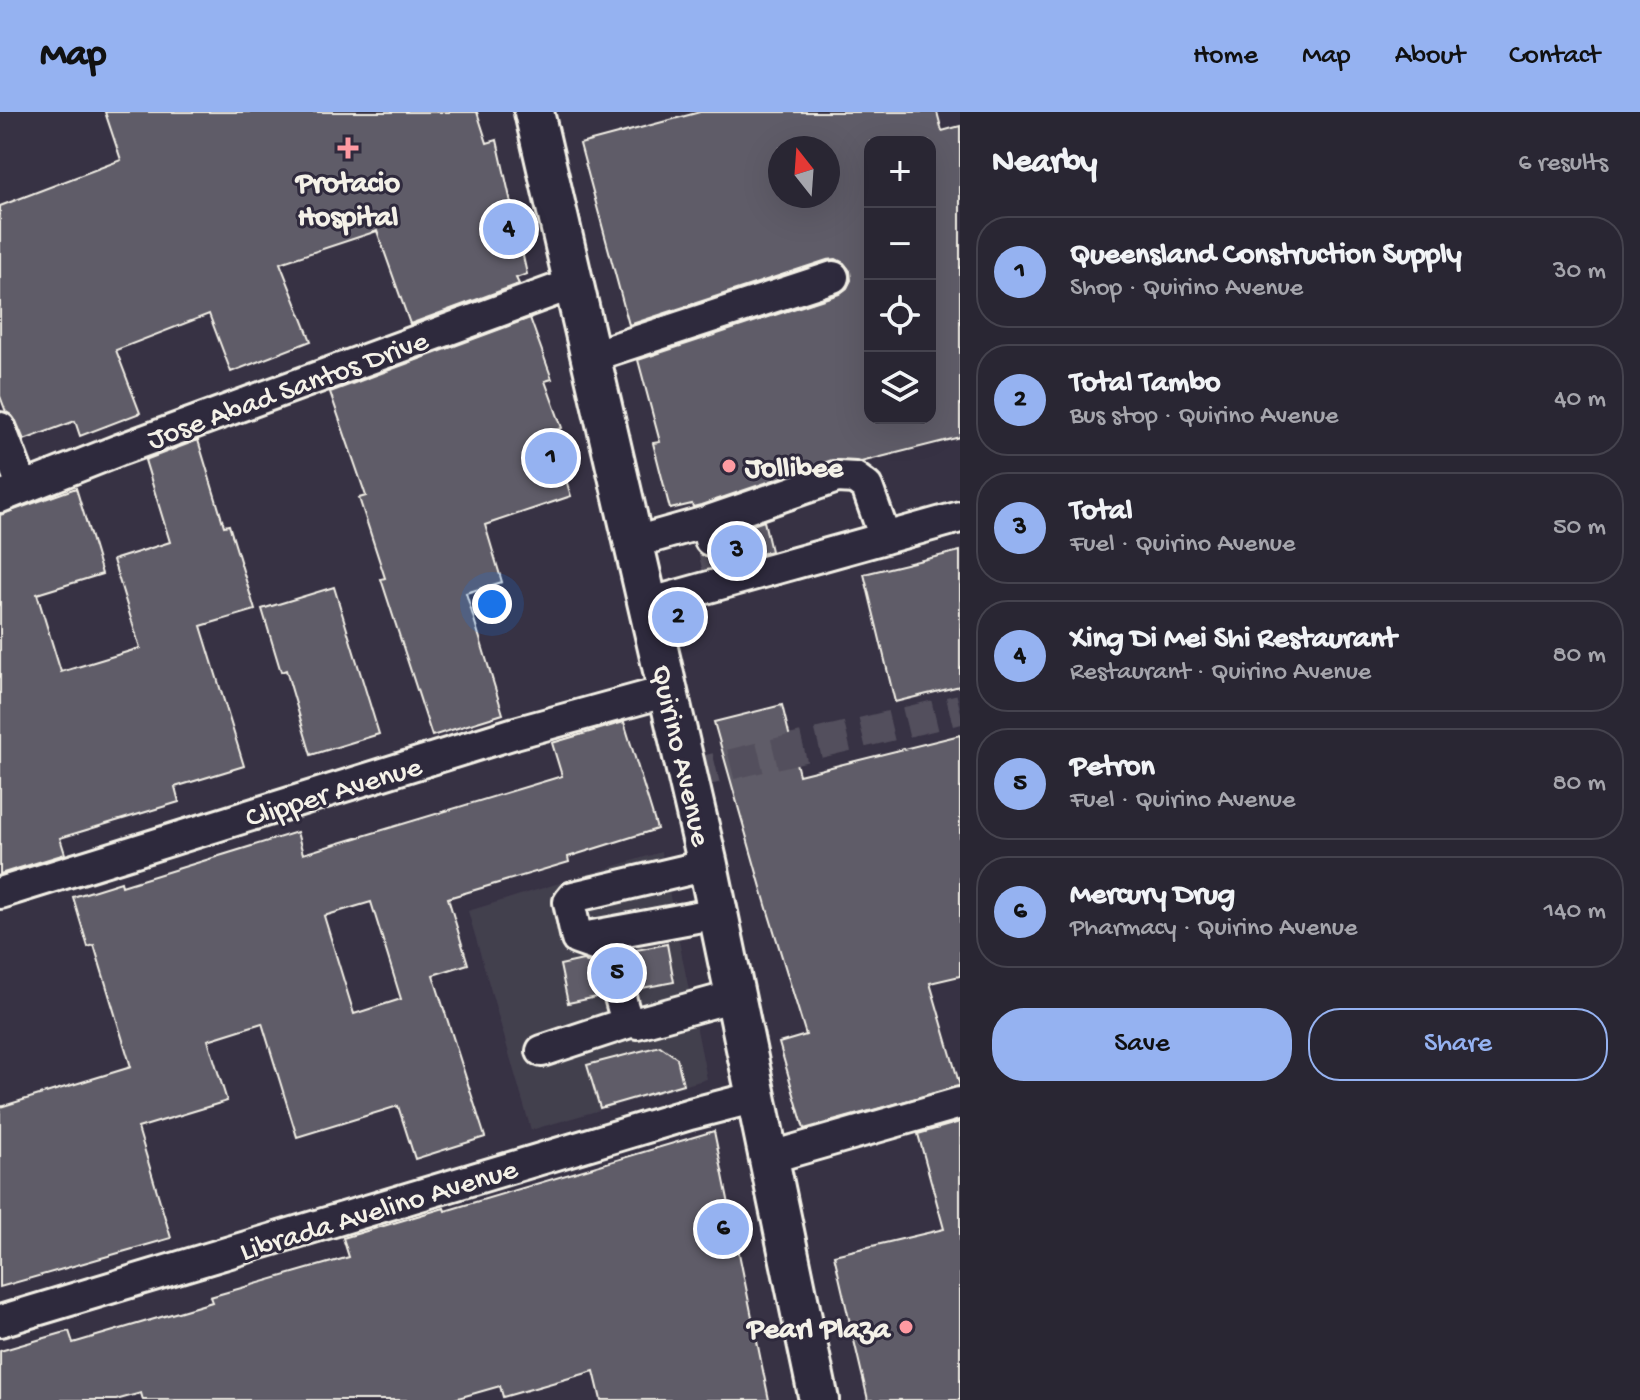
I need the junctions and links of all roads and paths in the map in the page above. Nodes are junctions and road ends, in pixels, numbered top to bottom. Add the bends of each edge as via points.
1 (534, 112) edge
2 (833, 277) dead end
3 (575, 283) junction
4 (592, 356) junction
5 (0, 428) edge
6 (12, 493) edge
7 (960, 517) edge
8 (885, 538) junction
9 (635, 542) junction
10 (648, 604) junction
11 (668, 691) junction
12 (708, 865) junction
13 (0, 893) edge
14 (718, 913) junction
15 (577, 939) junction
16 (609, 955) dead end
17 (619, 993) tunnel mouth
18 (735, 996) junction
19 (630, 1022) junction
20 (542, 1051) dead end
21 (756, 1097) junction
22 (960, 1103) edge
23 (768, 1158) junction
24 (0, 1321) edge
25 (819, 1400) edge

1 - 3 main road, Quirino Avenue
2 - 4 street
3 - 4 main road, Quirino Avenue
3 - 6 street, Jose Abad Santos Drive
4 - 9 main road, Quirino Avenue
5 - 6 street
7 - 8 street
8 - 9 street via 867,487 855,478 837,477 708,532
8 - 10 street via 720,578
9 - 10 main road, Quirino Avenue
10 - 11 main road, Quirino Avenue
11 - 12 main road, Quirino Avenue
11 - 13 street, Clipper Avenue
12 - 14 main road, Quirino Avenue
12 - 15 street via 573,897 569,902
14 - 15 street
14 - 18 main road, Quirino Avenue
15 - 16 street
17 - 19 street
18 - 19 street
18 - 21 main road, Quirino Avenue
19 - 20 street
21 - 23 main road, Quirino Avenue
21 - 24 street, Librada Avelino Avenue
22 - 23 street
23 - 25 main road, Quirino Avenue

